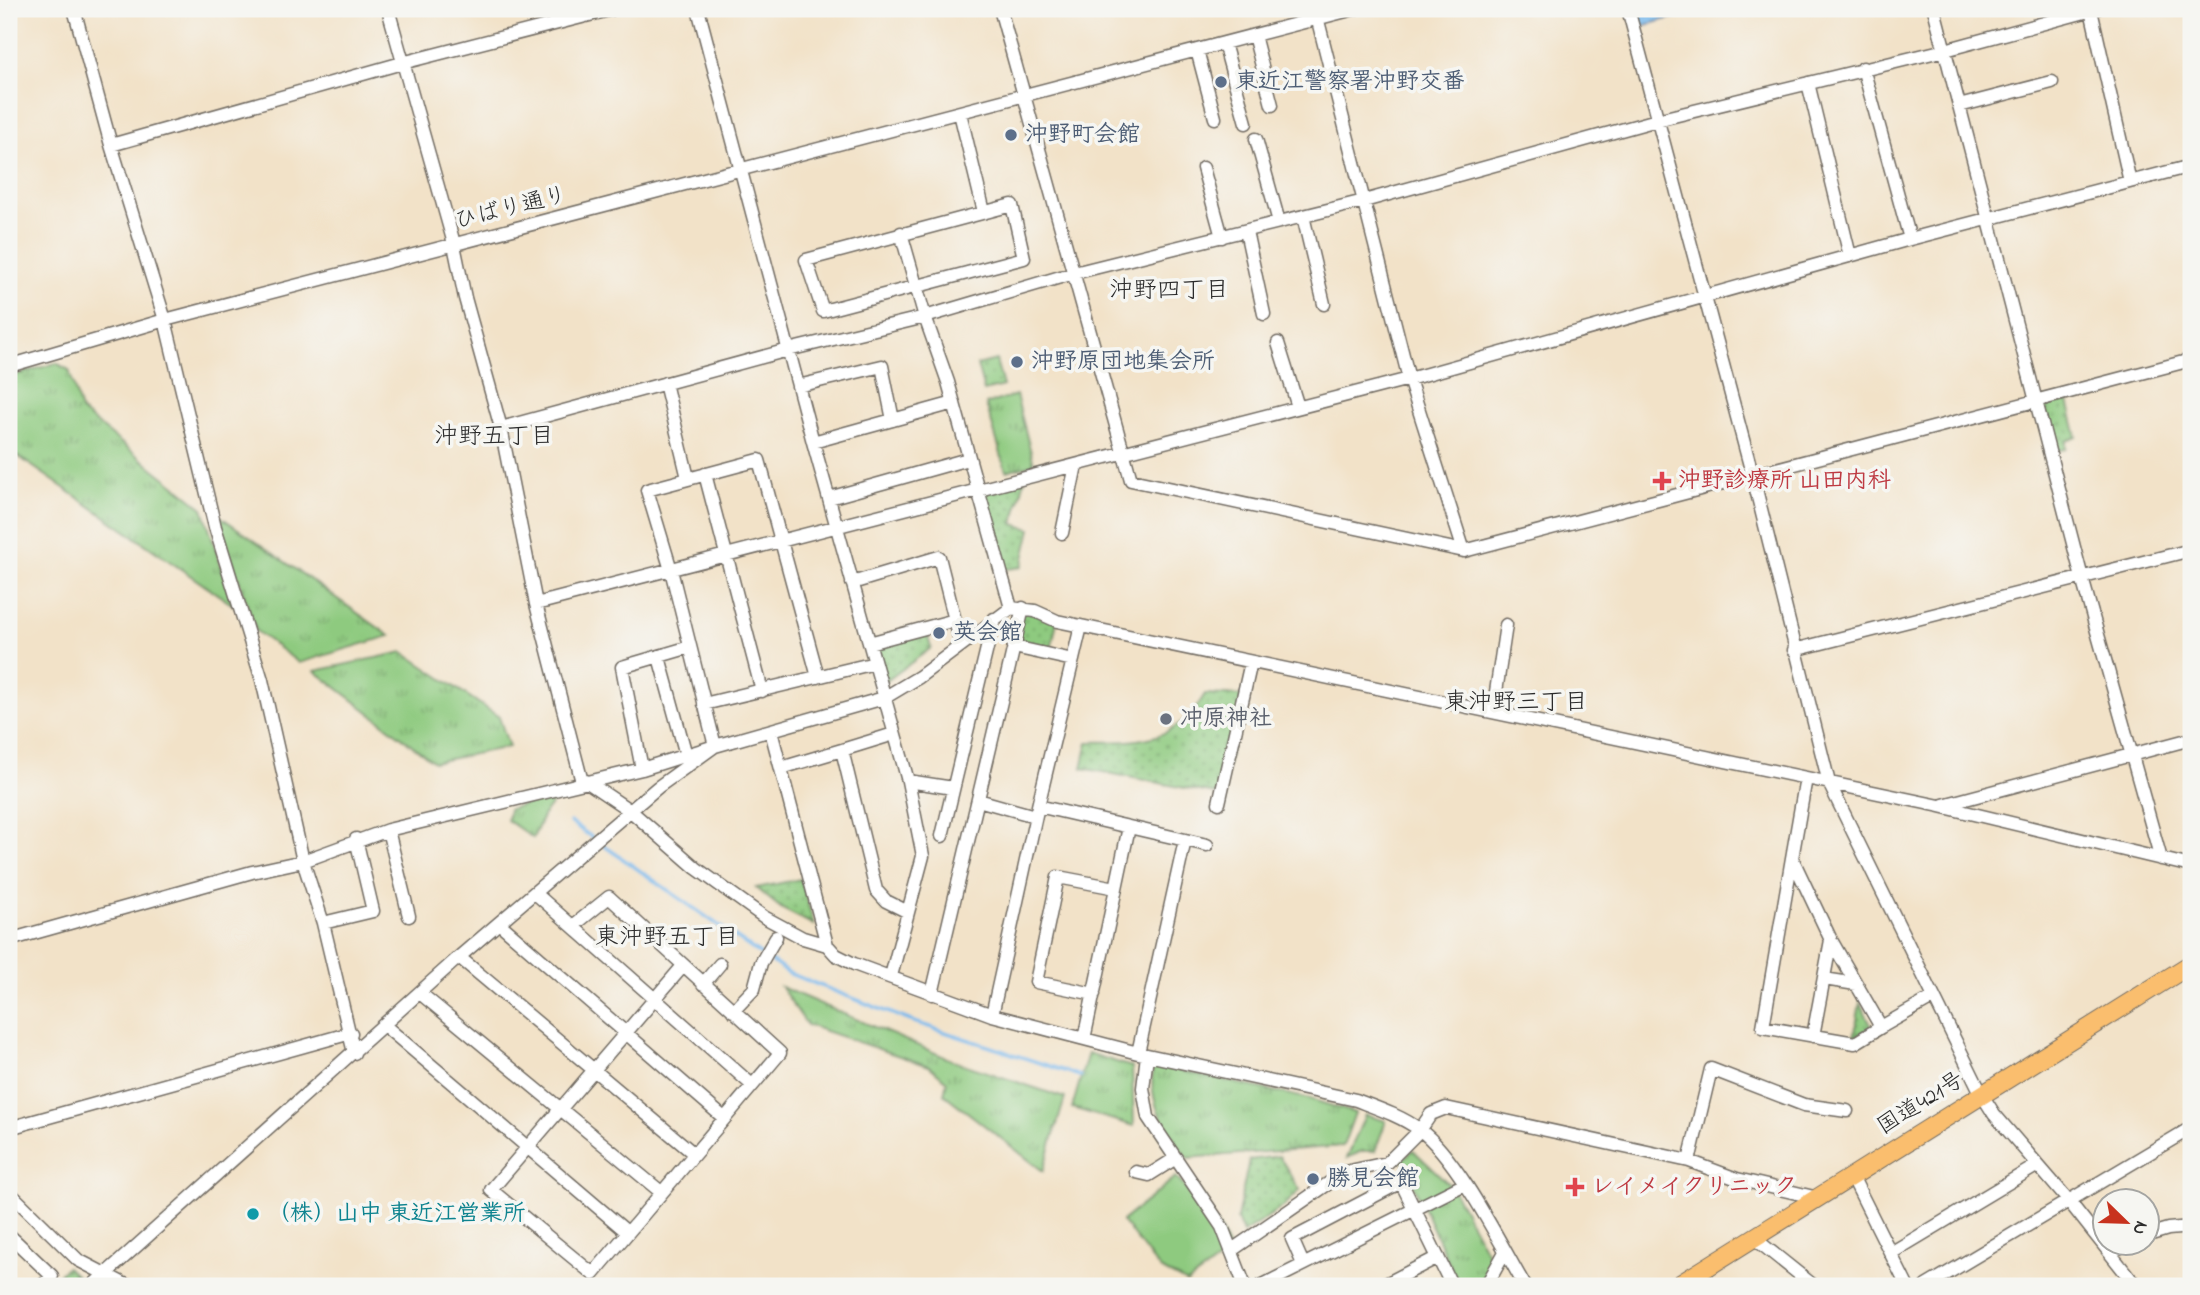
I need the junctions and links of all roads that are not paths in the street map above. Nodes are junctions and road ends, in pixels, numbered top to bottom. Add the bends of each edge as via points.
1 (74, 9) edge
2 (388, 9) edge
3 (613, 9) edge
4 (698, 9) edge
5 (1000, 9) edge
6 (1354, 9) edge
7 (1628, 9) edge
8 (1934, 9) edge
9 (2093, 9) edge
10 (1316, 13) edge
11 (1254, 35) junction
12 (1224, 43) junction
13 (1197, 50) junction
14 (1945, 50) junction
15 (402, 63) junction
16 (1863, 68) junction
17 (2052, 82) dead end
18 (1808, 83) junction
19 (1024, 97) junction
20 (1272, 105) dead end
21 (1959, 106) junction
22 (960, 113) junction
23 (1214, 118) dead end
24 (1657, 120) junction
25 (1246, 123) dead end
26 (1256, 139) dead end
27 (110, 145) junction
28 (2191, 166) edge
29 (1203, 168) dead end
30 (742, 171) junction
31 (2130, 182) junction
32 (1364, 201) junction
33 (984, 212) junction
34 (1303, 216) junction
35 (1989, 219) junction
36 (1279, 222) junction
37 (1246, 231) junction
38 (901, 233) junction
39 (1222, 237) junction
40 (1910, 239) junction
41 (454, 244) junction
42 (1850, 256) junction
43 (1074, 273) junction
44 (916, 286) junction
45 (1705, 297) junction
46 (1324, 304) dead end
47 (1264, 314) dead end
48 (925, 317) junction
49 (165, 320) junction
50 (1278, 343) dead end
51 (788, 350) junction
52 (2191, 360) edge
53 (9, 366) edge
54 (1409, 379) junction
55 (665, 383) junction
56 (798, 386) junction
57 (2038, 401) junction
58 (954, 403) junction
59 (1298, 407) junction
60 (893, 420) junction
61 (501, 428) junction
62 (813, 442) junction
63 (1123, 452) junction
64 (968, 459) junction
65 (1076, 465) junction
66 (705, 474) junction
67 (1753, 477) junction
68 (688, 478) junction
69 (978, 491) junction
70 (828, 498) junction
71 (837, 527) junction
72 (1062, 533) dead end
73 (781, 541) junction
74 (2191, 550) edge
75 (1464, 551) junction
76 (727, 555) junction
77 (671, 570) junction
78 (2082, 579) junction
79 (852, 583) junction
80 (536, 604) junction
81 (1017, 608) junction
82 (955, 620) junction
83 (994, 620) junction
84 (1506, 625) dead end
85 (1081, 626) junction
86 (869, 643) junction
87 (961, 644) junction
88 (690, 647) junction
89 (1014, 647) junction
90 (1794, 650) junction
91 (659, 657) junction
92 (1073, 660) junction
93 (1251, 662) junction
94 (874, 663) junction
95 (818, 677) junction
96 (762, 691) junction
97 (884, 698) junction
98 (704, 704) junction
99 (1493, 712) junction
100 (771, 731) junction
101 (894, 734) junction
102 (2191, 739) edge
103 (715, 746) junction
104 (842, 750) junction
105 (686, 755) junction
106 (2131, 756) junction
107 (781, 768) junction
108 (642, 769) junction
109 (1806, 778) junction
110 (584, 781) junction
111 (908, 781) junction
112 (1829, 783) junction
113 (953, 788) junction
114 (978, 800) junction
115 (1219, 803) dead end
116 (1940, 806) junction
117 (1037, 811) junction
118 (632, 812) junction
119 (1129, 827) junction
120 (388, 830) junction
121 (942, 836) dead end
122 (356, 839) junction
123 (1185, 840) junction
124 (1207, 845) dead end
125 (1792, 858) junction
126 (2161, 859) junction
127 (303, 861) junction
128 (2191, 866) edge
129 (1116, 888) junction
130 (535, 893) junction
131 (908, 912) junction
132 (409, 916) dead end
133 (323, 923) junction
134 (500, 924) junction
135 (573, 926) junction
136 (776, 937) dead end
137 (9, 940) edge
138 (1831, 940) junction
139 (827, 945) junction
140 (459, 957) junction
141 (720, 964) dead end
142 (2191, 964) edge
143 (683, 966) junction
144 (891, 976) junction
145 (1824, 979) junction
146 (703, 984) junction
147 (1856, 984) junction
148 (420, 993) junction
149 (932, 994) junction
150 (1094, 994) junction
151 (1934, 997) junction
152 (655, 999) junction
153 (733, 1011) junction
154 (992, 1015) junction
155 (385, 1026) junction
156 (1881, 1027) junction
157 (351, 1033) junction
158 (625, 1033) junction
159 (1813, 1036) junction
160 (1084, 1039) junction
161 (354, 1053) junction
162 (1142, 1054) junction
163 (594, 1070) junction
164 (752, 1085) junction
165 (1982, 1095) junction
166 (560, 1109) junction
167 (1847, 1111) dead end
168 (723, 1118) junction
169 (9, 1128) edge
170 (2191, 1128) edge
171 (1420, 1130) junction
172 (528, 1147) junction
173 (693, 1153) junction
174 (1177, 1158) junction
175 (1689, 1161) junction
176 (2036, 1166) junction
177 (1136, 1172) dead end
178 (1852, 1176) junction
179 (1465, 1184) junction
180 (9, 1192) edge
181 (660, 1192) junction
182 (1818, 1198) junction
183 (2068, 1200) junction
184 (1413, 1208) junction
185 (2191, 1227) edge
186 (2092, 1230) edge
187 (2162, 1230) edge
188 (627, 1232) junction
189 (9, 1234) edge
190 (1754, 1238) junction
191 (1232, 1250) junction
192 (1505, 1252) junction
193 (1891, 1253) junction
194 (2113, 1256) edge
195 (1438, 1257) junction
196 (1303, 1264) junction
197 (106, 1274) junction
198 (42, 1286) edge
199 (92, 1286) edge
200 (128, 1286) edge
201 (1245, 1286) edge
202 (1261, 1286) edge
203 (1382, 1286) edge
204 (1452, 1286) edge
205 (1486, 1286) edge
206 (1525, 1286) edge
207 (1677, 1286) edge
208 (1814, 1286) edge
209 (1907, 1286) edge
210 (1926, 1286) edge
211 (2136, 1286) edge

1 - 27 street
2 - 15 street
3 - 15 street
4 - 30 street
5 - 19 street
6 - 10 street
7 - 24 street
8 - 14 street
9 - 14 street
9 - 31 street
10 - 11 street, ひばり通り
10 - 32 street
11 - 12 street, ひばり通り
11 - 20 street
12 - 13 street, ひばり通り
12 - 25 street
13 - 19 street, ひばり通り
13 - 23 street
14 - 16 street
14 - 21 street
15 - 27 street
15 - 41 street
16 - 18 street
16 - 40 street
17 - 21 street
18 - 24 street
18 - 42 street
19 - 22 street, ひばり通り
19 - 43 street
21 - 35 street
22 - 30 street, ひばり通り
22 - 33 street
24 - 32 street
24 - 45 street
26 - 36 street
27 - 49 street
28 - 31 street
29 - 39 street
30 - 41 street, ひばり通り
30 - 51 street
31 - 35 street
32 - 34 street
32 - 54 street
33 - 38 street
33 - 44 street via 1012,205 1024,258
34 - 36 street
34 - 46 street
35 - 40 street
35 - 57 street
36 - 37 street
37 - 39 street
37 - 47 street
38 - 44 street
38 - 44 street via 806,260 823,311
39 - 43 street
40 - 42 street
41 - 49 street, ひばり通り
41 - 61 street
42 - 45 street
43 - 48 street
43 - 63 street
44 - 48 street
45 - 54 street
45 - 67 street
48 - 51 street
48 - 58 street
49 - 53 street, ひばり通り
49 - 127 street via 215,527 262,680
50 - 59 street
51 - 55 street
51 - 56 street
52 - 57 street
54 - 59 street
54 - 75 street
55 - 61 street
55 - 68 street
56 - 60 street via 882,366
56 - 62 street
57 - 67 street
57 - 78 street
58 - 60 street
58 - 64 street
59 - 63 street
60 - 62 street
61 - 80 street
62 - 70 street
63 - 65 street
63 - 75 street via 1130,480
64 - 69 street
64 - 70 street
65 - 69 street
65 - 72 street
66 - 68 street
66 - 73 street via 759,460
66 - 76 street
67 - 75 street
67 - 90 street
68 - 77 street via 647,490
69 - 71 street
69 - 81 street
70 - 71 street
71 - 73 street
71 - 79 street
73 - 76 street
73 - 95 street
74 - 78 street
76 - 77 street
76 - 96 street
77 - 80 street
77 - 88 street
78 - 90 street
78 - 106 street
79 - 82 street via 939,557
79 - 86 street
80 - 110 street
81 - 83 street
81 - 85 street
81 - 89 street
82 - 86 street
82 - 87 street
83 - 87 street
83 - 113 street
84 - 99 street
85 - 92 street
85 - 93 street
86 - 94 street
87 - 97 street
88 - 91 street
88 - 98 street
89 - 92 street
89 - 114 street
90 - 112 street
91 - 105 street
91 - 108 street via 622,667
92 - 117 street
93 - 99 street
93 - 115 street
94 - 95 street
94 - 97 street
95 - 96 street
96 - 98 street
97 - 100 street
97 - 101 street
98 - 103 street
99 - 109 street
100 - 103 street
100 - 107 street
101 - 104 street
101 - 111 street
102 - 106 street
103 - 105 street
103 - 118 street
104 - 107 street
104 - 131 street via 876,890
105 - 108 street
106 - 116 street
106 - 126 street
107 - 139 street
108 - 110 street
109 - 112 street
109 - 125 street
110 - 118 street
110 - 120 street
111 - 113 street
111 - 131 street via 923,856
112 - 116 street
112 - 151 street
113 - 121 street
114 - 117 street
114 - 149 street
116 - 126 street
117 - 119 street
117 - 154 street
118 - 130 street
118 - 139 street via 696,869 764,917
119 - 123 street
119 - 129 street
120 - 122 street
120 - 132 street
122 - 127 street
122 - 133 street via 373,911
123 - 124 street
123 - 162 street
125 - 138 street
125 - 159 street via 1763,1027
126 - 128 street
127 - 133 street
127 - 137 street
129 - 150 street
129 - 150 street via 1058,877 1052,904 1036,982
130 - 134 street
130 - 135 street
131 - 144 street
133 - 157 street
134 - 140 street
134 - 158 street
135 - 143 street via 609,897
135 - 152 street
136 - 153 street via 761,963 754,989
138 - 145 street
138 - 147 street
139 - 144 street via 836,956
140 - 148 street
140 - 163 street
141 - 146 street
142 - 165 highway, 国道421号
143 - 146 street
143 - 152 street
144 - 149 street
145 - 147 street
145 - 159 street
146 - 153 street
147 - 156 street
148 - 155 street
148 - 166 street
149 - 154 street
150 - 160 street
151 - 156 street
151 - 165 street
152 - 158 street
152 - 164 street
153 - 164 street via 780,1053
154 - 160 street
155 - 161 street
155 - 172 street
156 - 159 street via 1855,1043
157 - 161 street
157 - 169 street
158 - 163 street
158 - 168 street
160 - 162 street
161 - 197 street
162 - 171 street via 1356,1100
162 - 174 street via 1148,1117
163 - 166 street
163 - 173 street
164 - 168 street
165 - 176 street
165 - 178 highway, 国道421号
166 - 172 street
166 - 181 street
167 - 175 street via 1804,1105 1711,1069
168 - 173 street
170 - 183 street
171 - 175 street via 1431,1114 1446,1108
171 - 179 street
171 - 191 street via 1387,1163 1345,1172
172 - 188 street
172 - 188 street via 491,1190 593,1274
173 - 181 street
174 - 177 street via 1149,1175
174 - 191 street
175 - 182 street via 1737,1179
176 - 183 street
176 - 193 street
178 - 182 highway, 国道421号
178 - 193 street
179 - 184 street
179 - 192 street
180 - 197 street via 78,1260
181 - 188 street
182 - 190 highway, 国道421号
183 - 186 street
183 - 210 street
184 - 195 street
184 - 196 street
184 - 196 street via 1401,1182 1292,1238
185 - 187 street
189 - 198 street via 52,1276
190 - 207 highway, 国道421号
190 - 208 street
191 - 201 street
192 - 205 street
192 - 206 street
193 - 209 street
194 - 211 street
195 - 203 street
195 - 204 street
196 - 202 street
197 - 199 street
197 - 200 street

